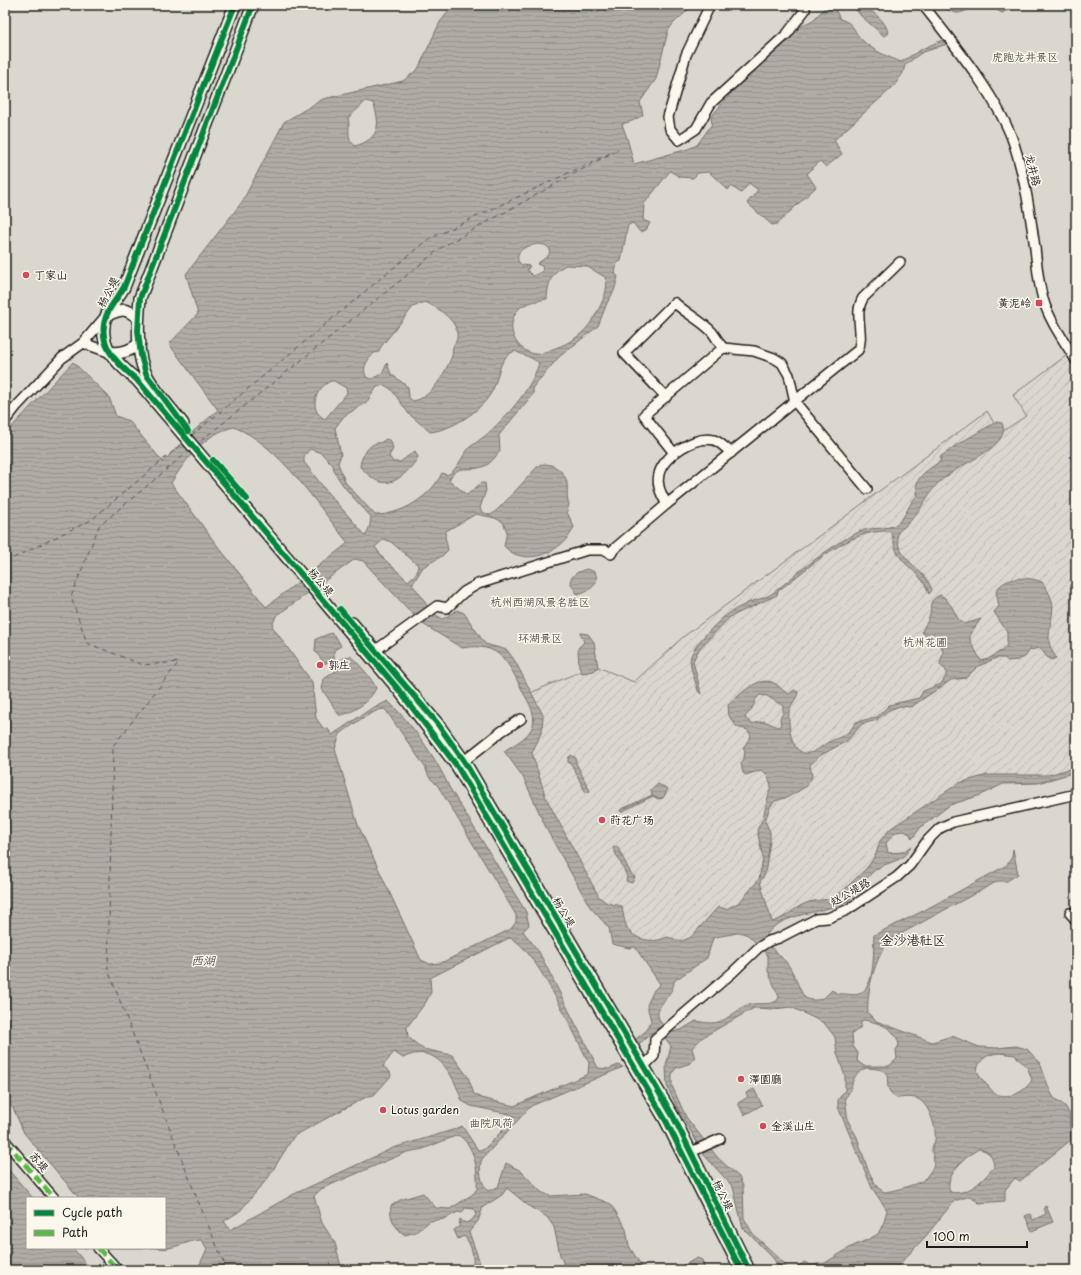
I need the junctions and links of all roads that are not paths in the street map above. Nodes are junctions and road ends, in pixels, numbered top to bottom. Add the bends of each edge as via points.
1 (235, 5) edge
2 (253, 5) edge
3 (710, 5) edge
4 (805, 5) edge
5 (923, 5) edge
6 (900, 262) dead end
7 (107, 314) junction
8 (138, 318) junction
9 (83, 343) junction
10 (140, 343) junction
11 (723, 348) junction
12 (111, 353) junction
13 (1076, 360) edge
14 (666, 397) junction
15 (795, 402) junction
16 (5, 421) edge
17 (184, 432) junction
18 (674, 453) junction
19 (731, 453) junction
20 (867, 489) dead end
21 (667, 504) junction
22 (321, 592) junction
23 (376, 650) junction
24 (520, 719) dead end
25 (464, 762) junction
26 (1076, 794) edge
27 (643, 1067) junction
28 (720, 1138) dead end
29 (5, 1142) edge
30 (695, 1150) junction
31 (53, 1197) edge
32 (99, 1249) edge
33 (118, 1270) edge
34 (741, 1270) edge
35 (749, 1270) edge

1 - 7 main road, 杨公堤 via 124,287
2 - 8 main road, 杨公堤 via 140,298
3 - 4 street via 686,55 668,118 670,129 678,140 696,129 711,103 787,34 805,10
5 - 13 street, 龙井路 via 952,41 993,101 1014,142 1027,192 1038,281 1043,300
6 - 15 street via 859,305 861,343 858,350
7 - 8 main road, 杨公堤 via 121,310 130,311
7 - 9 street
7 - 12 main road, 杨公堤 via 102,335
8 - 10 main road, 杨公堤
9 - 12 street
9 - 16 street via 62,358
10 - 12 main road via 122,353
10 - 17 main road, 杨公堤 via 146,374
11 - 14 street
11 - 14 street via 706,326 675,304 670,307 624,354
11 - 15 street via 754,351 782,363 789,375
12 - 17 main road, 杨公堤 via 119,366 137,380
14 - 18 street via 644,415
15 - 19 street
15 - 20 street
17 - 22 main road, 杨公堤
18 - 19 street via 693,442 713,440
18 - 21 street via 662,466 659,474 660,491
19 - 21 street
21 - 23 street via 611,554 606,550 595,549 581,552 478,584 464,592 447,608 436,606
22 - 23 main road, 杨公堤
22 - 34 main road, 杨公堤 via 457,766 666,1122
23 - 25 main road, 杨公堤 via 437,723
24 - 25 street
25 - 27 main road, 杨公堤
26 - 27 street, 赵公堤路 via 954,822 940,828 897,877 847,910 828,918 816,919 758,948 655,1039 654,1056
27 - 30 main road, 杨公堤
28 - 30 street
29 - 31 street, 苏堤
30 - 35 main road, 杨公堤
32 - 33 street

